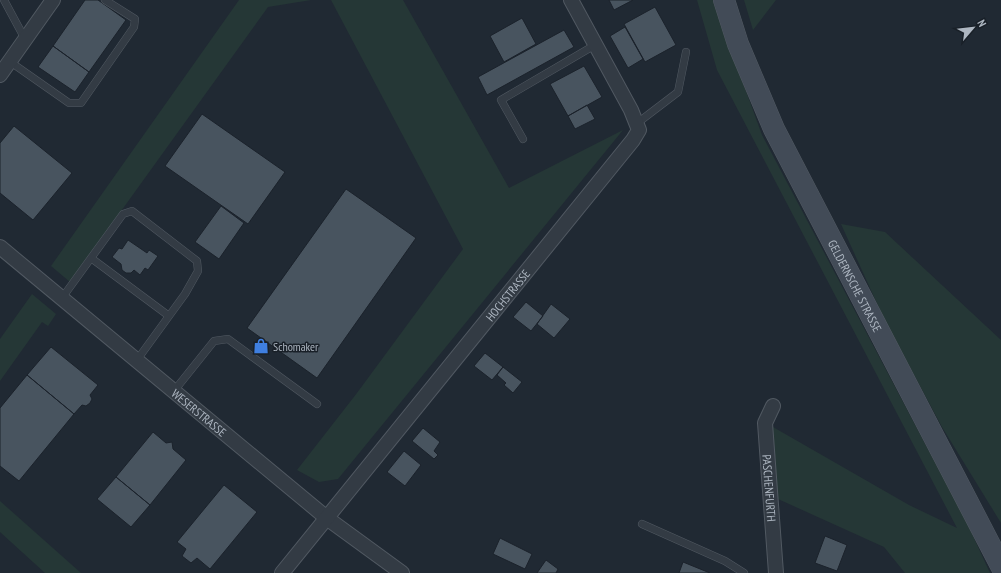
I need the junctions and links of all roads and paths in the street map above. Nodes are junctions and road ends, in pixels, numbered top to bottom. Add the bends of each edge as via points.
1 (4, 0) edge
2 (53, 0) edge
3 (105, 0) edge
4 (571, 0) edge
5 (724, 0) edge
6 (25, 39) junction
7 (595, 45) junction
8 (686, 52) dead end
9 (10, 61) junction
10 (0, 75) edge
11 (636, 124) junction
12 (524, 140) dead end
13 (0, 246) edge
14 (91, 258) junction
15 (62, 298) junction
16 (169, 316) junction
17 (137, 360) junction
18 (174, 391) junction
19 (317, 404) dead end
20 (773, 406) dead end
21 (328, 518) junction
22 (642, 524) dead end
23 (1001, 566) edge
24 (282, 573) edge
25 (402, 573) edge
26 (744, 573) edge
27 (776, 573) edge

1 - 6 lane
2 - 6 street
3 - 9 lane via 135,19 134,27 81,103 69,103
4 - 7 street
5 - 23 main road, GELDERNSCHE STRASSE via 738,44 774,129
6 - 9 street
7 - 11 street via 631,110
7 - 12 lane via 501,100
8 - 11 lane via 678,92
9 - 10 street
11 - 21 street, HOCHSTRASSE via 638,130 633,140
13 - 15 street, WESERSTRASSE
14 - 15 lane
14 - 16 lane
14 - 16 lane via 124,214 132,212 138,216 197,261 198,270
15 - 17 street, WESERSTRASSE
16 - 17 lane
17 - 18 street, WESERSTRASSE
18 - 19 lane via 214,341 228,339
18 - 21 street, WESERSTRASSE
20 - 27 street, PASCHENFURTH via 765,423
21 - 24 street, HOCHSTRASSE
21 - 25 street, WESERSTRASSE
22 - 26 lane via 725,561

